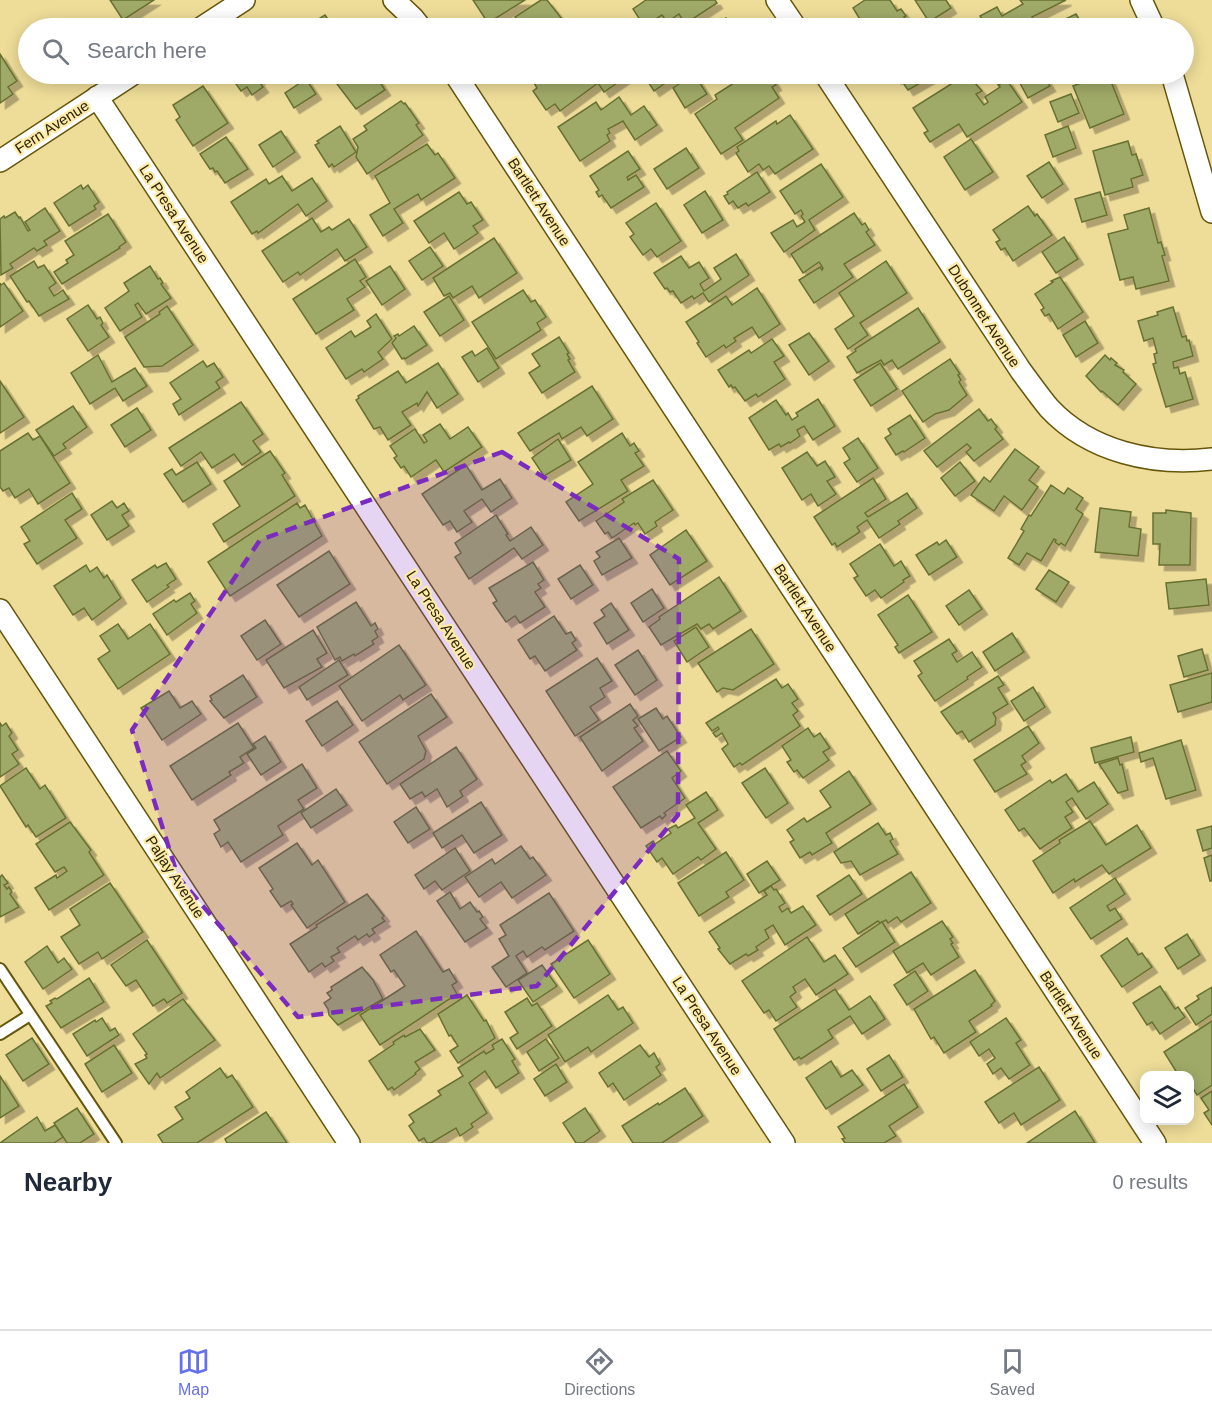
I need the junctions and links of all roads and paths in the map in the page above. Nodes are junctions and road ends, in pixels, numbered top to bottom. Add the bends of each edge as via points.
1 (244, 0) edge
2 (394, 0) edge
3 (777, 0) edge
4 (1141, 0) edge
5 (216, 18) edge
6 (413, 18) edge
7 (789, 18) edge
8 (1150, 18) edge
9 (117, 84) edge
10 (462, 84) edge
11 (832, 84) edge
12 (1175, 84) edge
13 (97, 97) junction
14 (0, 161) edge
15 (1212, 212) edge
16 (1212, 459) edge
17 (0, 610) edge
18 (0, 969) edge
19 (30, 1015) junction
20 (0, 1034) edge
21 (116, 1143) edge
22 (349, 1143) edge
23 (784, 1143) edge
24 (1155, 1143) edge

1 - 5 street
2 - 6 street
3 - 7 street
4 - 8 street
9 - 13 street, Fern Avenue
10 - 24 street, Bartlett Avenue
11 - 16 street, Dubonnet Avenue via 1050,409 1083,435 1117,452 1157,460
12 - 15 street
13 - 14 street, Fern Avenue
13 - 23 street, La Presa Avenue
17 - 22 street, Paljay Avenue
18 - 19 lane
19 - 20 lane
19 - 21 lane

